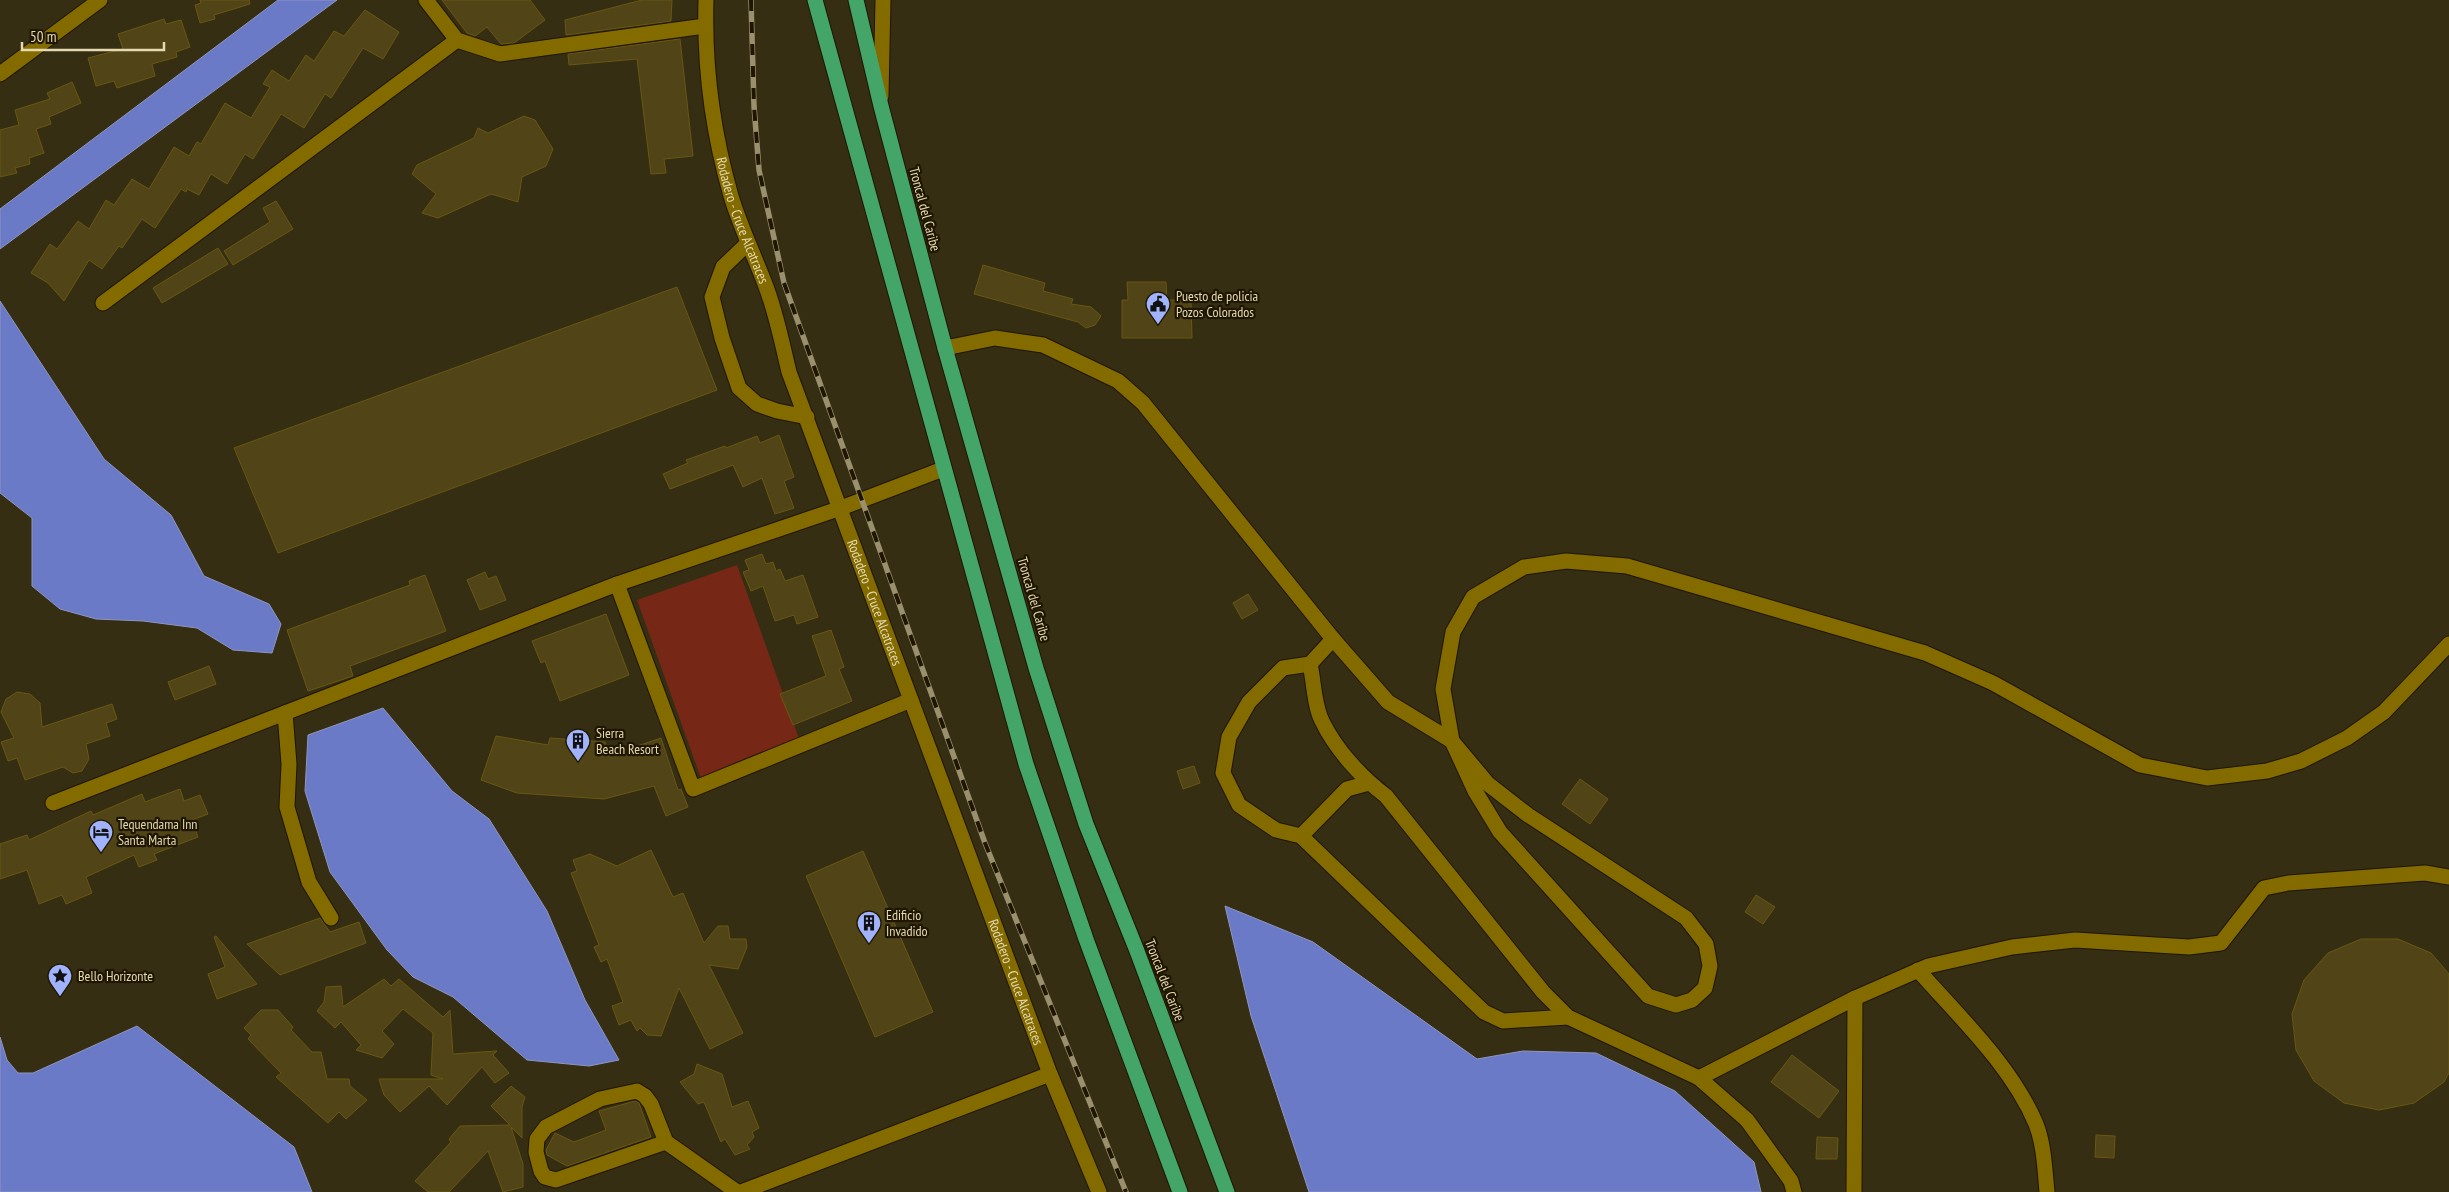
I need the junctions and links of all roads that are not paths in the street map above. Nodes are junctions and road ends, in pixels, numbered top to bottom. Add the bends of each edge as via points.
1 (100, 0) edge
2 (426, 0) edge
3 (706, 0) edge
4 (815, 0) edge
5 (856, 0) edge
6 (882, 0) edge
7 (705, 26) junction
8 (458, 40) junction
9 (0, 74) edge
10 (881, 106) junction
11 (748, 244) junction
12 (103, 303) dead end
13 (945, 348) junction
14 (807, 417) junction
15 (943, 469) junction
16 (841, 508) junction
17 (617, 584) junction
18 (1333, 639) junction
19 (2449, 644) edge
20 (1310, 664) junction
21 (911, 700) junction
22 (285, 713) junction
23 (1452, 741) junction
24 (1369, 783) junction
25 (53, 802) dead end
26 (1301, 836) junction
27 (2449, 877) edge
28 (331, 918) dead end
29 (1918, 970) junction
30 (1855, 998) junction
31 (1568, 1017) junction
32 (1050, 1074) junction
33 (1699, 1078) junction
34 (666, 1142) junction
35 (737, 1192) edge
36 (741, 1192) edge
37 (1099, 1192) edge
38 (1180, 1192) edge
39 (1227, 1192) edge
40 (1794, 1192) edge
41 (1854, 1192) edge
42 (2048, 1192) edge

1 - 9 street
2 - 8 street
3 - 7 street, Rodadero - Cruce Alcatraces
4 - 15 highway
5 - 10 highway, Troncal del Caribe
6 - 10 street
7 - 8 street via 500,54
7 - 11 street, Rodadero - Cruce Alcatraces via 716,132 731,196
8 - 12 street
10 - 13 highway, Troncal del Caribe
11 - 14 street, Rodadero - Cruce Alcatraces via 766,286 790,372
11 - 14 street via 723,267 712,297 739,388 758,404
13 - 18 street via 995,338 1043,345 1118,380 1143,403
13 - 39 highway, Troncal del Caribe via 1036,668 1086,824
14 - 16 street, Rodadero - Cruce Alcatraces
15 - 16 street
15 - 38 highway via 1026,764 1086,939
16 - 17 street
16 - 21 street, Rodadero - Cruce Alcatraces
17 - 21 street via 693,789
17 - 22 street
18 - 20 street
18 - 23 street via 1388,702
19 - 23 street via 2384,712 2347,738 2301,761 2267,771 2207,778 2140,765 1994,683 1925,653 1627,566 1566,561 1524,567 1473,597 1453,632 1443,689
20 - 24 street via 1322,720 1340,749
20 - 26 street via 1283,668 1249,702 1229,737 1223,773 1239,805 1276,830
21 - 32 street, Rodadero - Cruce Alcatraces
22 - 25 street
22 - 28 street via 289,764 287,807 309,882
23 - 23 street via 1475,790 1500,832 1648,996 1676,1005 1692,1000 1705,988 1710,966 1706,944 1686,918 1528,815 1488,784
24 - 26 street via 1347,789
24 - 31 street via 1386,796 1543,992
26 - 31 street via 1484,1012 1503,1021
27 - 29 street via 2425,873 2288,883 2264,888 2221,943 2189,946 2075,940 2012,947
29 - 30 street
29 - 42 street via 1988,1050 2013,1084 2036,1126
30 - 33 street
30 - 41 street
31 - 33 street
32 - 36 street
32 - 37 street, Rodadero - Cruce Alcatraces
33 - 40 street via 1747,1120 1791,1181
34 - 34 street via 651,1104 637,1092 600,1099 546,1127 538,1139 536,1152 545,1177 556,1180
34 - 35 street

